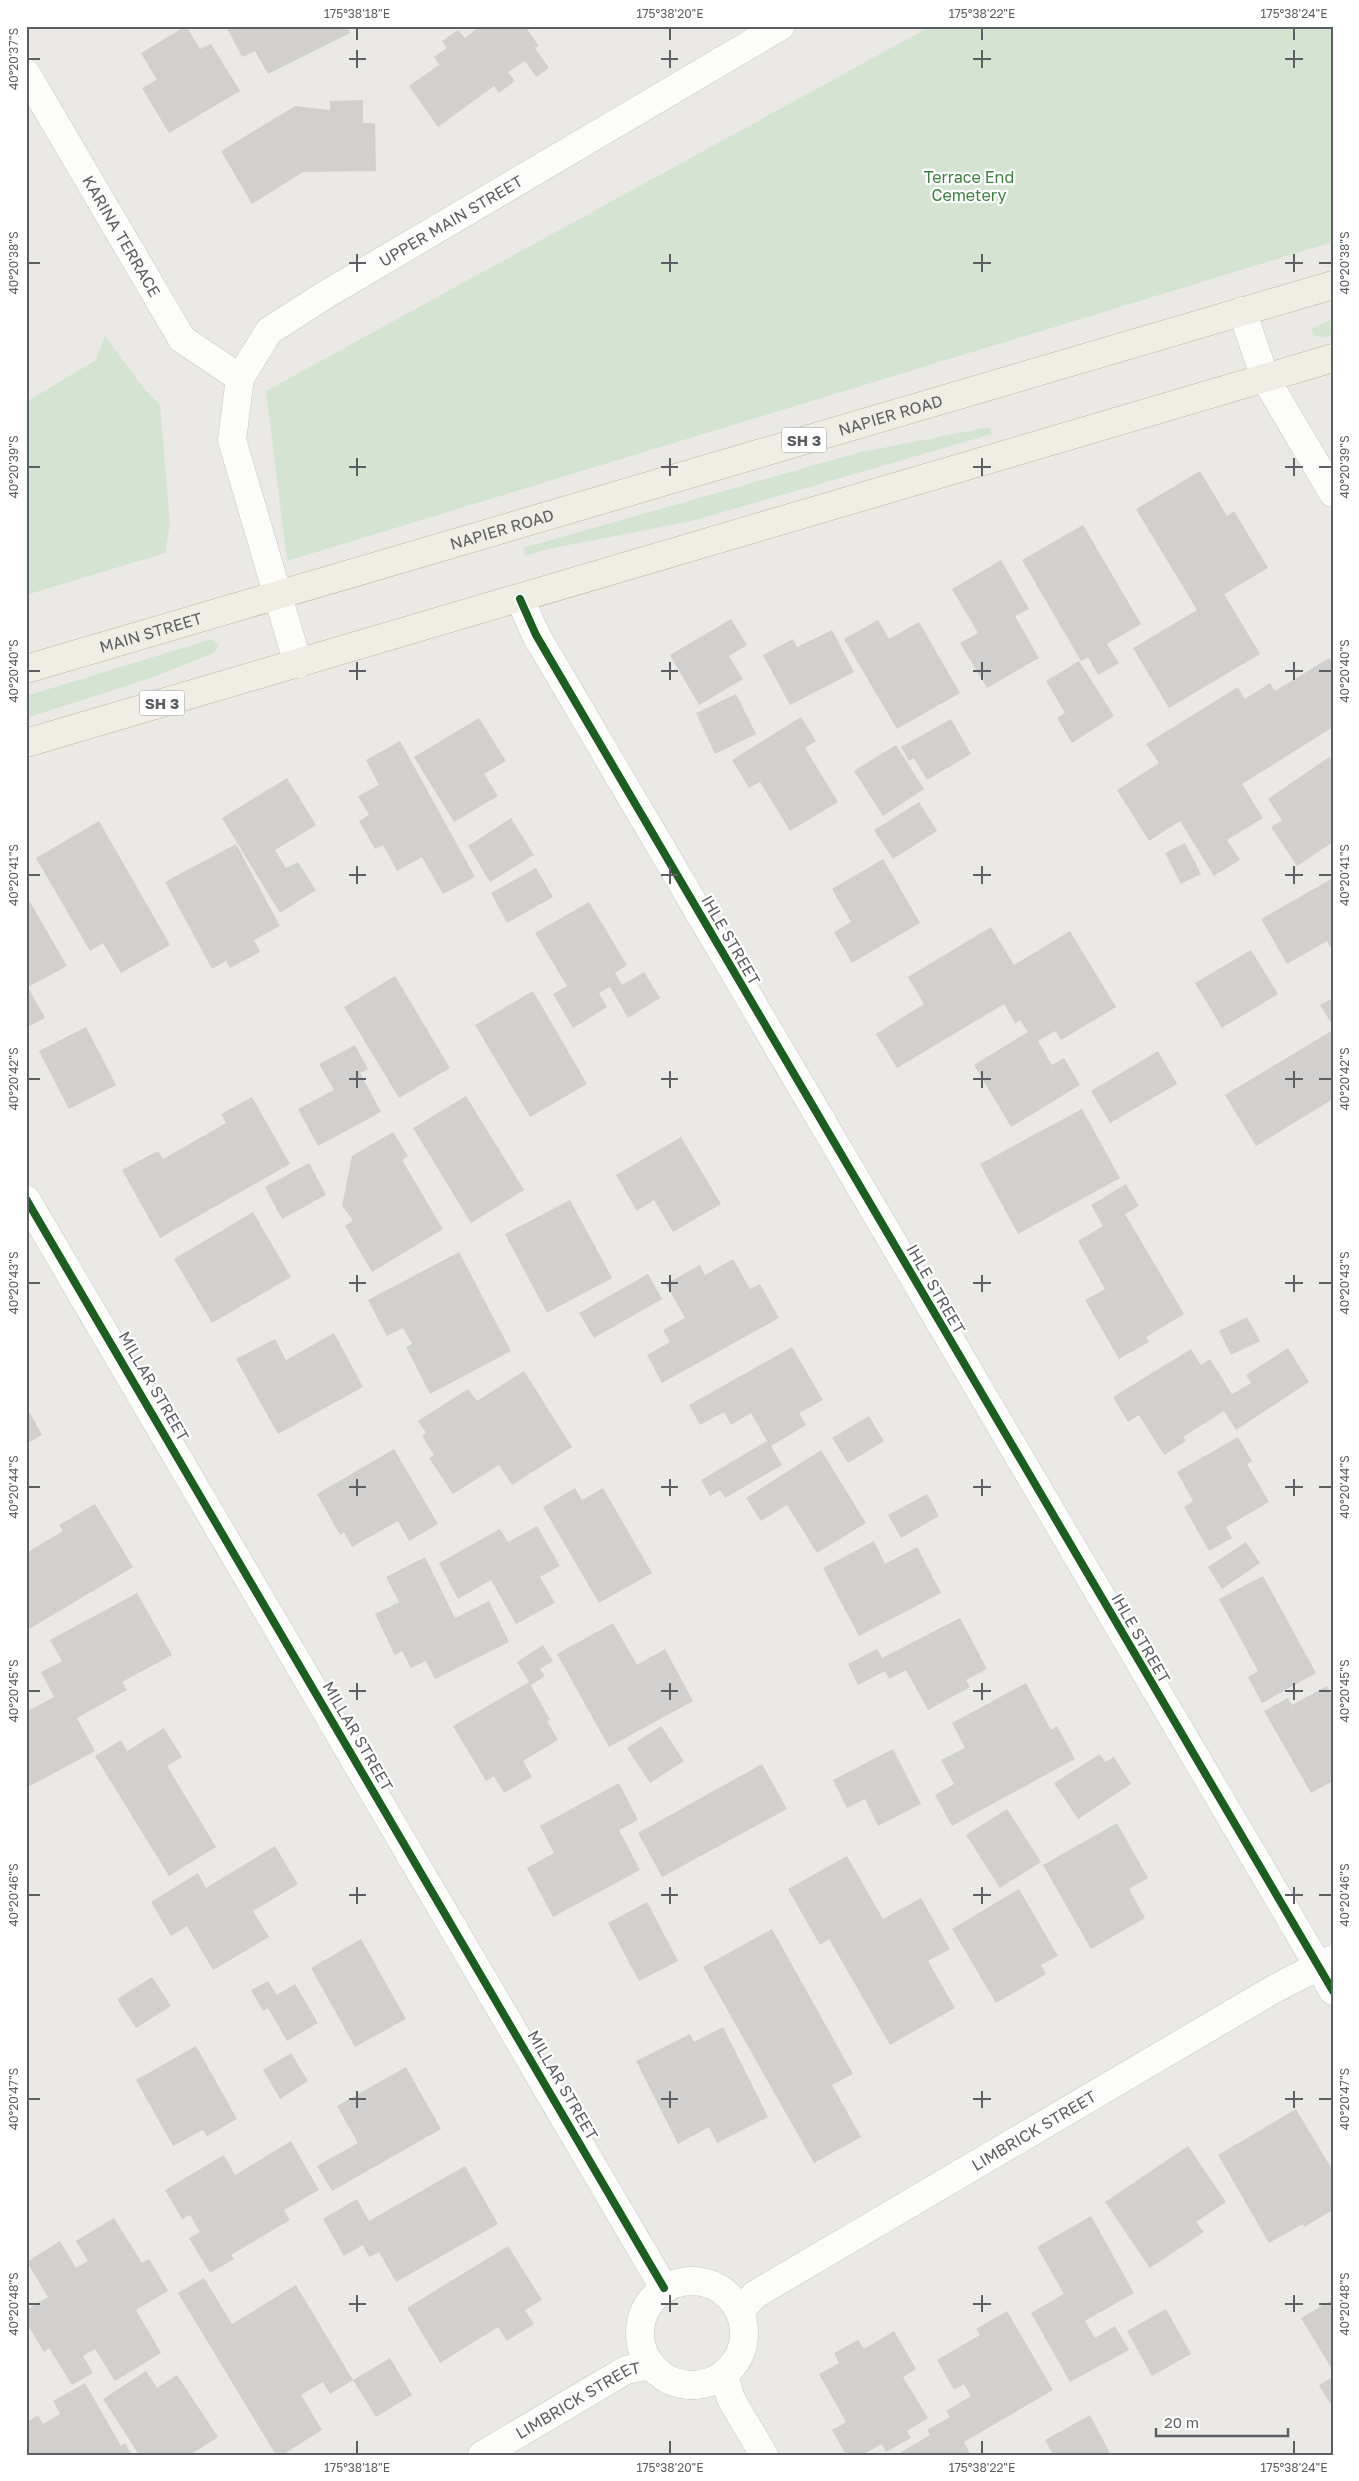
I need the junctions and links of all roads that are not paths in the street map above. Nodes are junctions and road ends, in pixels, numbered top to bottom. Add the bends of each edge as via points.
1 (781, 26) edge
2 (26, 73) edge
3 (1333, 284) edge
4 (1242, 311) junction
5 (1333, 358) edge
6 (240, 378) junction
7 (1265, 378) junction
8 (1333, 493) edge
9 (276, 595) junction
10 (520, 599) junction
11 (298, 664) junction
12 (26, 669) edge
13 (26, 743) edge
14 (26, 1199) edge
15 (1325, 1963) edge
16 (1333, 1991) edge
17 (664, 2288) junction
18 (740, 2310) junction
19 (650, 2365) junction
20 (724, 2376) junction
21 (482, 2455) edge
22 (764, 2455) edge

1 - 6 street, UPPER MAIN STREET via 325,295 269,332
2 - 6 street, KARINA TERRACE via 182,339
3 - 4 highway, NAPIER ROAD / SH 3
4 - 7 street
4 - 9 highway, NAPIER ROAD / SH 3
5 - 7 highway, SH 3
6 - 9 street, UPPER MAIN STREET via 232,440
7 - 8 street
7 - 10 highway, SH 3
9 - 11 street, UPPER MAIN STREET
9 - 12 highway, MAIN STREET / SH 3
10 - 11 highway, SH 3
10 - 15 street, IHLE STREET via 536,635
11 - 13 highway, SH 3
14 - 17 street, MILLAR STREET
15 - 16 street, IHLE STREET
15 - 18 street, LIMBRICK STREET via 1274,1989 756,2294
17 - 18 street via 680,2282 698,2281 715,2285 730,2296
17 - 19 street via 651,2300 639,2332 642,2349
18 - 20 street via 745,2327 744,2346
19 - 20 street via 676,2384 709,2384
19 - 21 street, LIMBRICK STREET via 626,2370
20 - 22 street via 732,2399

